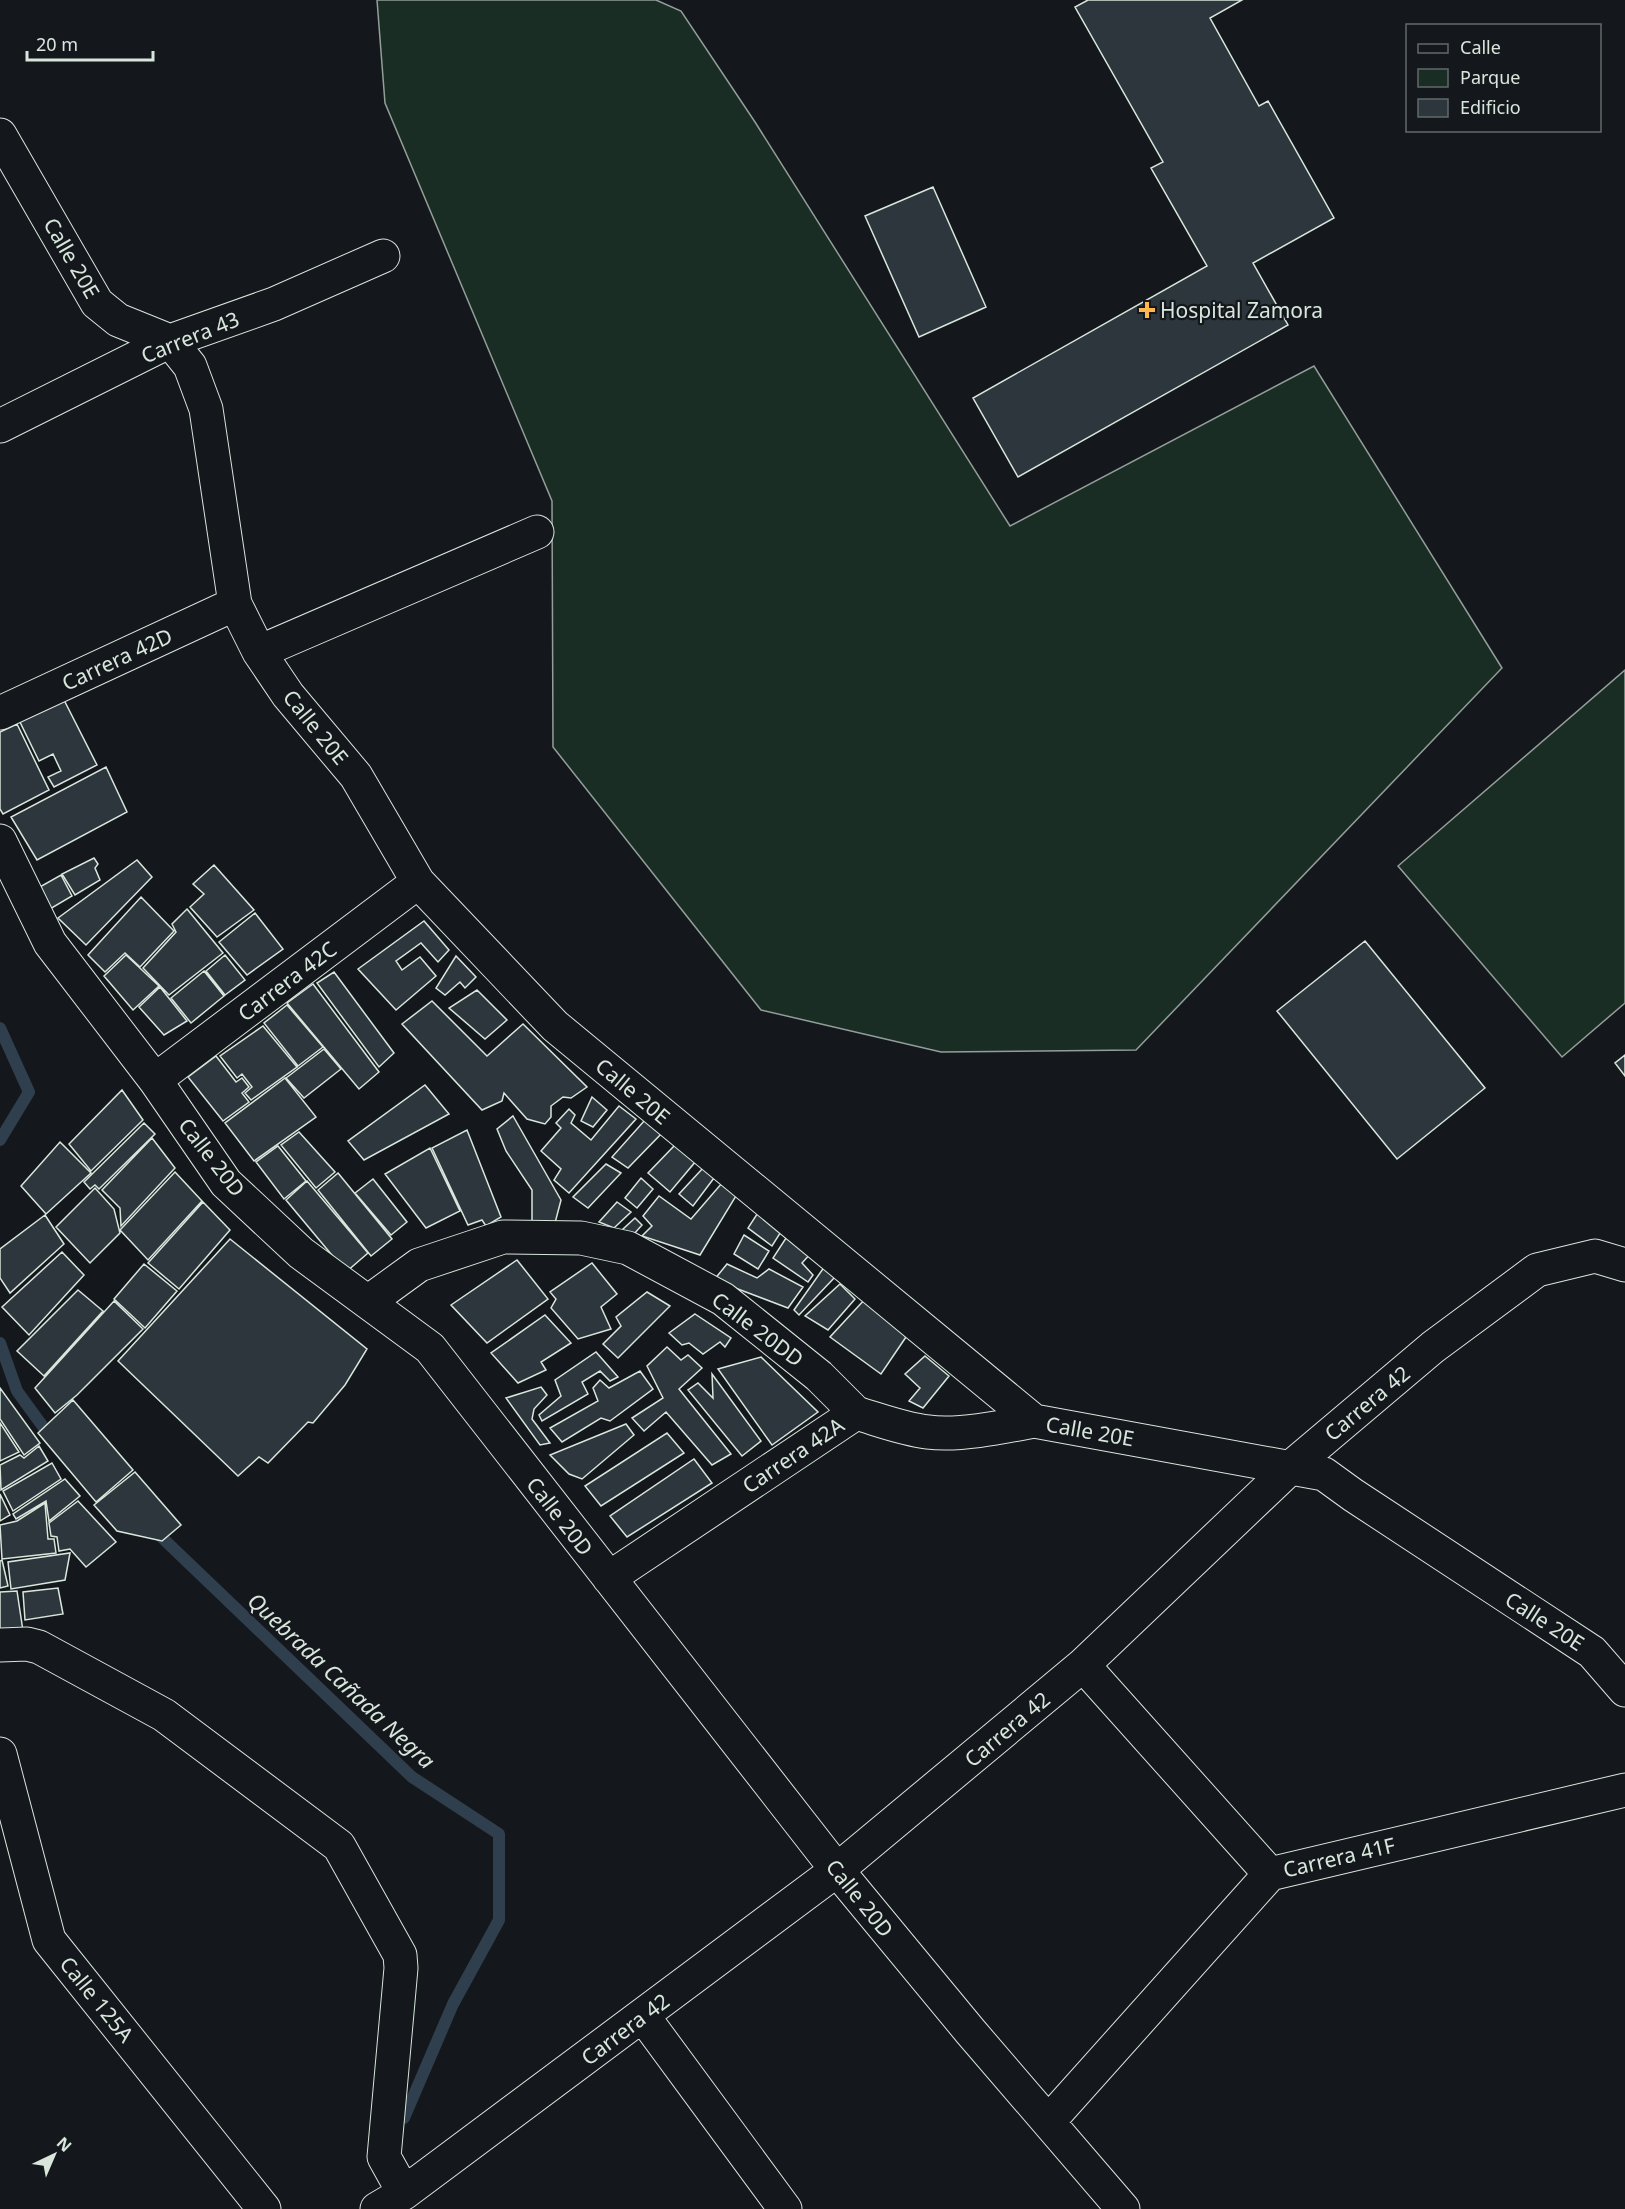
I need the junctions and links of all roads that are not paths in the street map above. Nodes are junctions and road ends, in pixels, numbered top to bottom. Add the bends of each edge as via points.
1 (0, 135) edge
2 (383, 256) dead end
3 (170, 341) junction
4 (0, 426) edge
5 (537, 532) dead end
6 (235, 604) junction
7 (259, 652) junction
8 (0, 713) edge
9 (0, 841) edge
10 (418, 882) junction
11 (155, 1080) junction
12 (1625, 1265) edge
13 (368, 1302) junction
14 (856, 1413) junction
15 (1034, 1421) junction
16 (1292, 1467) junction
17 (609, 1578) junction
18 (0, 1645) edge
19 (1083, 1665) junction
20 (1625, 1690) edge
21 (0, 1754) edge
22 (1625, 1790) edge
23 (837, 1870) junction
24 (1270, 1874) junction
25 (642, 2016) junction
26 (1049, 2121) junction
27 (391, 2201) edge
28 (1121, 2206) edge
29 (264, 2209) edge
30 (785, 2209) edge

1 - 3 street, Calle 20E via 97,303 118,320
2 - 3 street, Carrera 43 via 274,304
3 - 4 street, Carrera 43
3 - 6 street, Calle 20E via 190,366 206,409
5 - 7 street
6 - 7 street, Calle 20E
6 - 8 street, Carrera 42D
7 - 10 street, Calle 20E via 288,695 356,776
9 - 11 street, Calle 20D via 50,943
10 - 11 street, Carrera 42C
10 - 15 street, Calle 20E via 555,1026
11 - 13 street, Calle 20D via 226,1183 301,1253
12 - 16 street, Carrera 42 via 1595,1256 1537,1270 1433,1347
13 - 14 street, Calle 20DD via 419,1265 502,1237 581,1239 628,1248 723,1299 819,1376
13 - 17 street, Calle 20D via 430,1347
14 - 15 street, Carrera 42A via 930,1432 986,1430
14 - 17 street, Carrera 42A
15 - 16 street, Calle 20E
16 - 19 street, Carrera 42
16 - 20 street, Calle 20E via 1324,1474 1592,1652
17 - 23 street, Calle 20D
18 - 27 street via 39,1647 164,1715 339,1846 400,1956 384,2157
19 - 23 street, Carrera 42
19 - 24 street
21 - 29 street, Calle 125A via 50,1940
22 - 24 street, Carrera 41F
23 - 25 street, Carrera 42
23 - 26 street, Calle 20D
24 - 26 street, Carrera 41F
25 - 27 street, Carrera 42
25 - 30 street
26 - 28 street, Calle 20D

